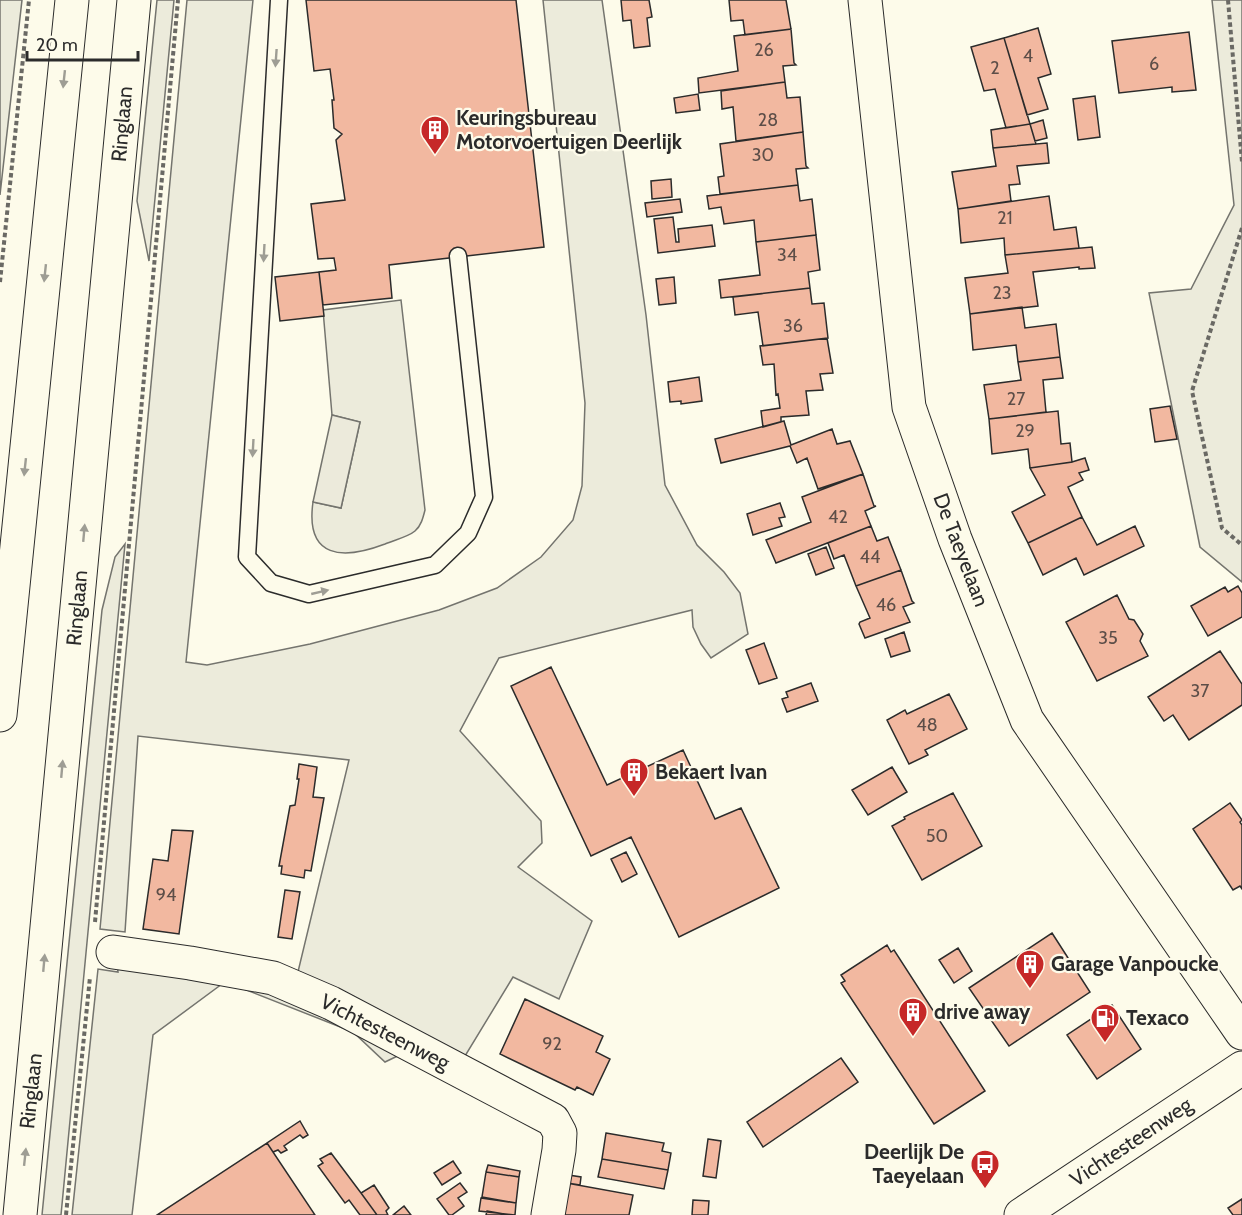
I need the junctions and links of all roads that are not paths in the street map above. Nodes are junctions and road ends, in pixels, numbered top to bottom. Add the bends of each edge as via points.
1 (72, 0) edge
2 (134, 0) edge
3 (279, 0) edge
4 (865, 0) edge
5 (458, 256) dead end
6 (0, 715) edge
7 (101, 962) road end
8 (1242, 1034) edge
9 (1242, 1068) edge
10 (20, 1215) edge
11 (548, 1215) edge
12 (1021, 1215) edge

1 -> 6 street
10 -> 2 street, Ringlaan
3 -> 5 lane via 247,557 271,583 309,594 435,565 468,533 484,497
4 - 8 street, De Taeyelaan via 909,407 955,539 1027,720
7 - 11 street, Vichtesteenweg via 190,963 273,978 401,1038 553,1120 560,1133 560,1150
9 - 12 street, Vichtesteenweg

